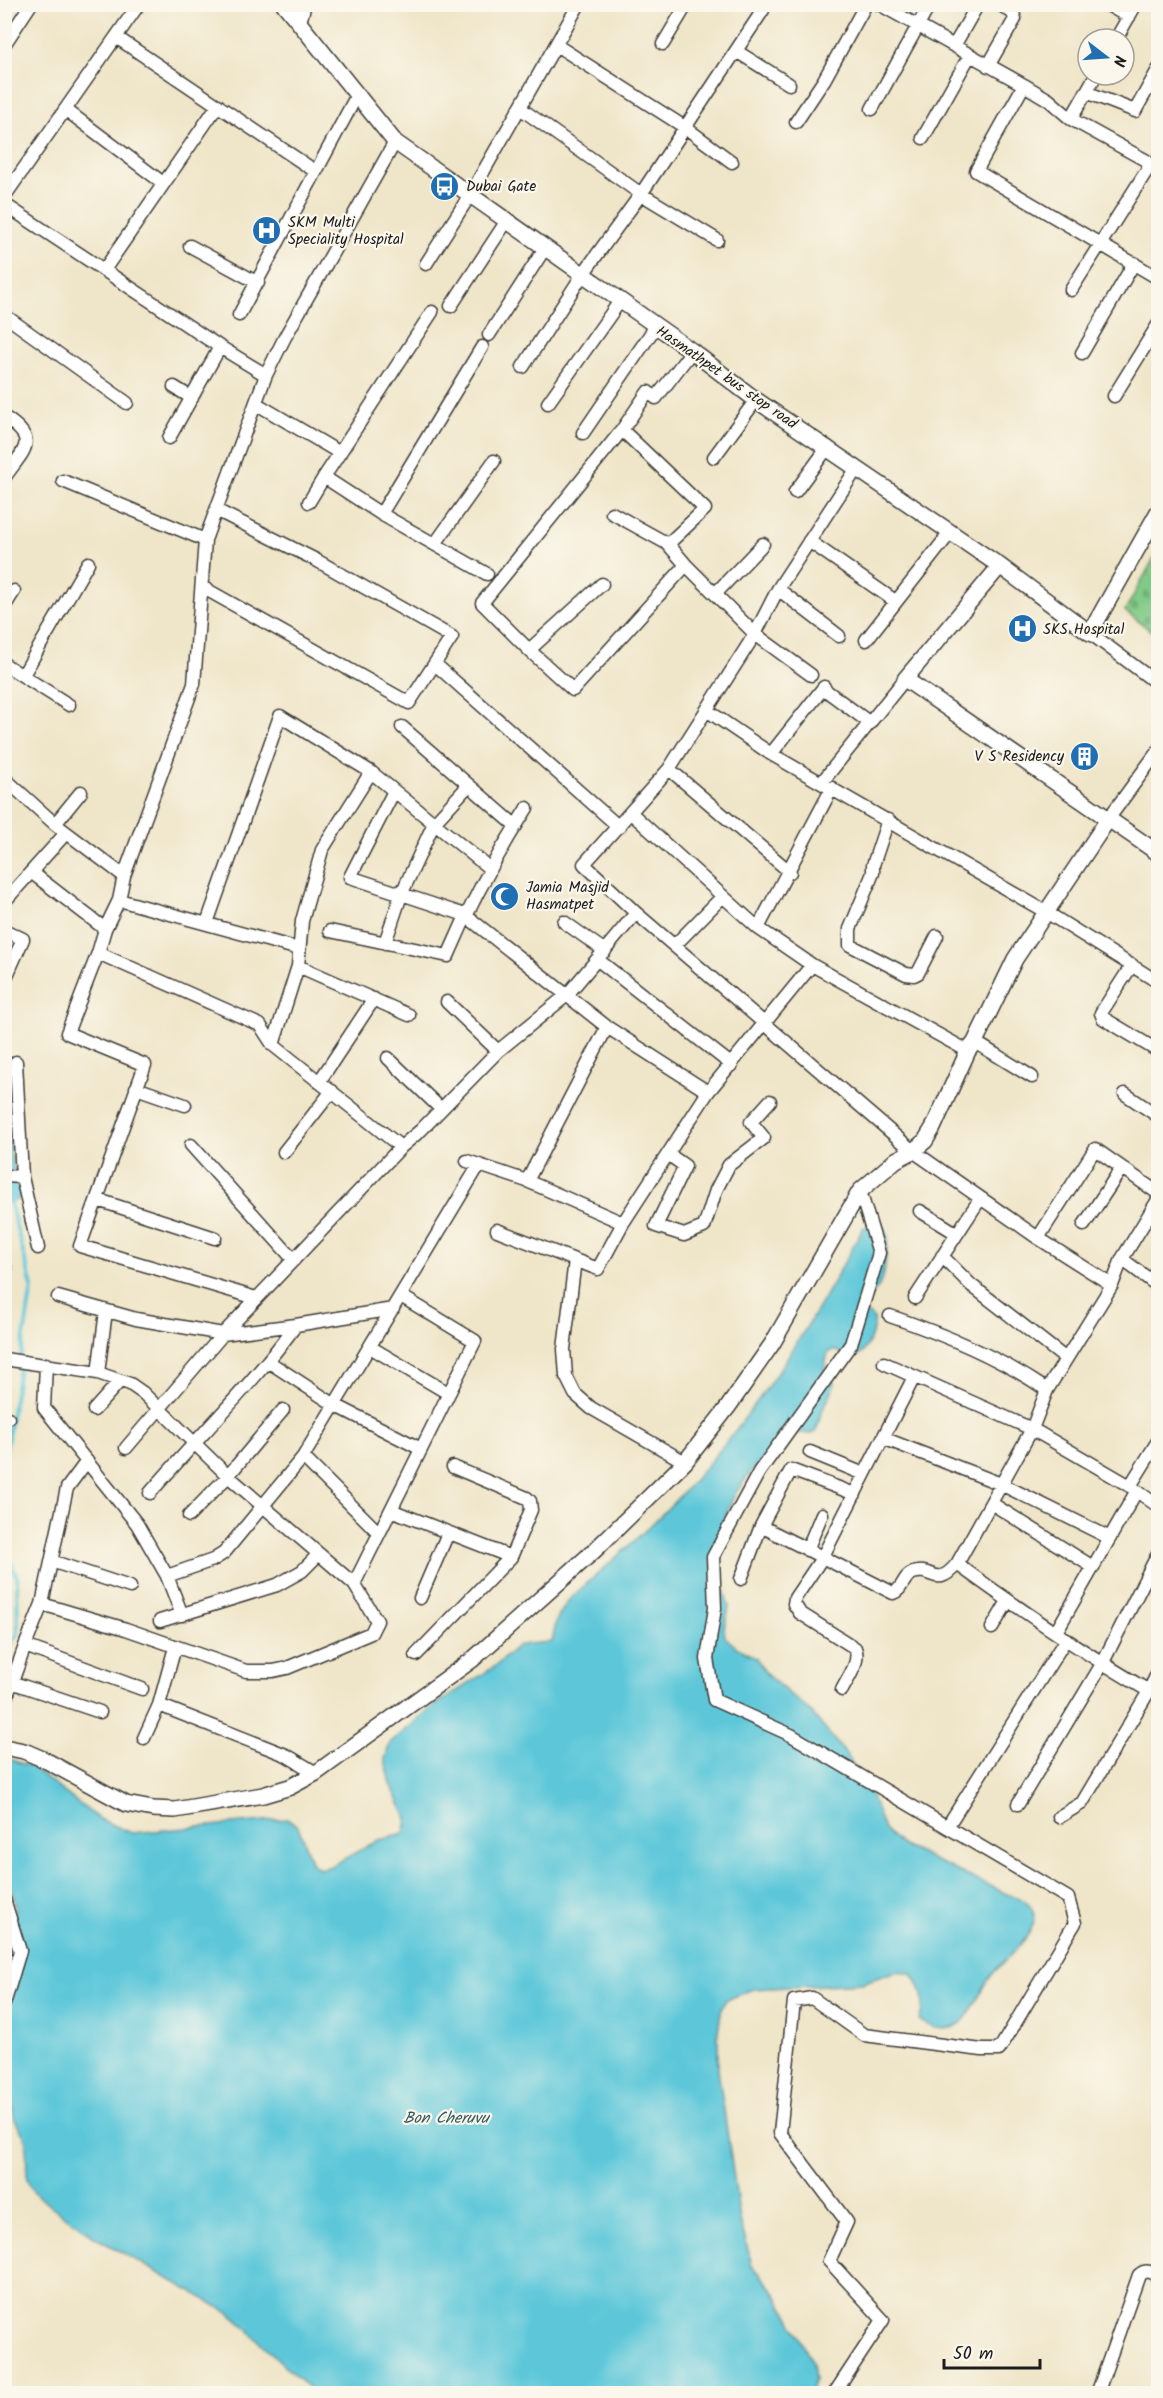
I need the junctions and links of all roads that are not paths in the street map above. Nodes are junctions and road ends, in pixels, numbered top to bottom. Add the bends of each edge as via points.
1 (32, 4) edge
2 (284, 4) edge
3 (305, 4) edge
4 (579, 4) edge
5 (687, 4) edge
6 (754, 4) edge
7 (866, 4) edge
8 (879, 4) edge
9 (930, 4) edge
10 (978, 4) edge
11 (999, 4) edge
12 (1106, 4) edge
13 (1136, 4) edge
14 (134, 6) edge
15 (1128, 17) junction
16 (300, 22) junction
17 (919, 25) junction
18 (1123, 27) edge
19 (117, 37) junction
20 (663, 44) dead end
21 (4, 45) edge
22 (556, 45) junction
23 (954, 46) junction
24 (736, 51) junction
25 (975, 53) junction
26 (988, 66) junction
27 (1158, 70) edge
28 (789, 84) dead end
29 (1024, 85) junction
30 (1089, 87) edge
31 (1086, 92) junction
32 (357, 95) junction
33 (218, 105) junction
34 (520, 108) junction
35 (872, 109) dead end
36 (66, 110) junction
37 (1071, 119) junction
38 (796, 122) dead end
39 (686, 128) junction
40 (923, 138) dead end
41 (396, 142) junction
42 (732, 162) dead end
43 (315, 171) junction
44 (164, 183) junction
45 (641, 194) junction
46 (470, 195) junction
47 (4, 197) edge
48 (4, 204) edge
49 (506, 222) junction
50 (717, 240) dead end
51 (1100, 242) junction
52 (190, 246) dead end
53 (545, 248) junction
54 (1134, 263) junction
55 (426, 264) dead end
56 (104, 270) junction
57 (583, 274) junction
58 (1158, 278) edge
59 (258, 283) junction
60 (1071, 290) dead end
61 (620, 301) junction
62 (451, 306) dead end
63 (432, 312) dead end
64 (4, 315) edge
65 (239, 315) dead end
66 (1158, 325) edge
67 (656, 326) junction
68 (489, 335) dead end
69 (220, 347) junction
70 (482, 347) dead end
71 (692, 351) junction
72 (1082, 353) dead end
73 (523, 367) dead end
74 (266, 375) junction
75 (174, 387) dead end
76 (1113, 396) dead end
77 (192, 398) junction
78 (756, 400) junction
79 (128, 403) dead end
80 (256, 404) junction
81 (548, 404) dead end
82 (4, 417) edge
83 (622, 430) junction
84 (583, 433) dead end
85 (169, 438) dead end
86 (828, 447) junction
87 (340, 453) junction
88 (714, 457) dead end
89 (495, 461) dead end
90 (857, 468) junction
91 (324, 477) junction
92 (4, 478) edge
93 (63, 481) dead end
94 (795, 492) dead end
95 (309, 502) dead end
96 (216, 510) junction
97 (1158, 512) edge
98 (612, 513) dead end
99 (381, 514) junction
100 (950, 533) junction
101 (205, 540) junction
102 (809, 541) junction
103 (435, 544) junction
104 (668, 544) junction
105 (763, 544) dead end
106 (88, 563) dead end
107 (686, 565) junction
108 (1000, 566) junction
109 (487, 574) dead end
110 (602, 584) dead end
111 (202, 587) junction
112 (778, 589) junction
113 (14, 591) dead end
114 (715, 594) junction
115 (895, 601) junction
116 (4, 607) edge
117 (1090, 633) junction
118 (755, 634) junction
119 (839, 636) dead end
120 (866, 640) dead end
121 (529, 650) junction
122 (4, 664) edge
123 (435, 664) junction
124 (23, 675) junction
125 (811, 675) dead end
126 (905, 679) junction
127 (1158, 684) edge
128 (69, 705) dead end
129 (708, 711) junction
130 (870, 723) junction
131 (402, 727) dead end
132 (1158, 751) edge
133 (771, 754) junction
134 (669, 769) junction
135 (371, 772) junction
136 (4, 778) edge
137 (827, 785) junction
138 (468, 786) junction
139 (394, 791) junction
140 (81, 792) dead end
141 (527, 808) dead end
142 (631, 813) junction
143 (1109, 818) junction
144 (888, 820) junction
145 (434, 823) junction
146 (55, 824) junction
147 (516, 826) junction
148 (619, 827) junction
149 (66, 833) junction
150 (1158, 852) edge
151 (489, 868) junction
152 (31, 872) junction
153 (790, 872) junction
154 (124, 876) junction
155 (401, 895) junction
156 (723, 896) junction
157 (119, 900) junction
158 (4, 902) edge
159 (1046, 912) junction
160 (636, 914) junction
161 (465, 915) junction
162 (564, 922) dead end
163 (207, 923) junction
164 (758, 928) junction
165 (105, 929) junction
166 (4, 930) edge
167 (330, 931) dead end
168 (938, 936) dead end
169 (385, 943) junction
170 (674, 946) junction
171 (299, 949) junction
172 (98, 953) junction
173 (602, 955) junction
174 (812, 965) junction
175 (1131, 965) junction
176 (298, 966) junction
177 (4, 982) edge
178 (1158, 982) edge
179 (567, 995) junction
180 (374, 999) junction
181 (447, 1002) dead end
182 (409, 1015) dead end
183 (763, 1023) junction
184 (607, 1027) junction
185 (273, 1045) junction
186 (972, 1046) junction
187 (498, 1051) junction
188 (1158, 1051) edge
189 (388, 1058) dead end
190 (16, 1062) dead end
191 (732, 1065) junction
192 (1032, 1077) dead end
193 (320, 1082) junction
194 (136, 1088) junction
195 (332, 1091) junction
196 (708, 1092) junction
197 (1125, 1094) dead end
198 (770, 1101) dead end
199 (185, 1106) dead end
200 (440, 1108) junction
201 (1158, 1116) edge
202 (191, 1145) dead end
203 (401, 1147) junction
204 (913, 1151) junction
205 (284, 1152) dead end
206 (668, 1154) junction
207 (1121, 1169) junction
208 (4, 1176) edge
209 (22, 1177) junction
210 (527, 1181) junction
211 (860, 1191) junction
212 (1158, 1193) edge
213 (980, 1198) junction
214 (98, 1200) junction
215 (1158, 1200) edge
216 (920, 1211) dead end
217 (623, 1223) junction
218 (1084, 1225) dead end
219 (497, 1230) dead end
220 (956, 1233) junction
221 (215, 1238) dead end
222 (1038, 1238) junction
223 (38, 1248) dead end
224 (942, 1256) junction
225 (294, 1260) junction
226 (575, 1260) junction
227 (1122, 1260) junction
228 (1112, 1285) junction
229 (1158, 1286) edge
230 (401, 1296) junction
231 (58, 1297) dead end
232 (256, 1298) junction
233 (915, 1298) dead end
234 (393, 1309) junction
235 (106, 1311) junction
236 (890, 1316) dead end
237 (296, 1325) junction
238 (223, 1334) junction
239 (370, 1347) junction
240 (1066, 1359) junction
241 (10, 1360) edge
242 (268, 1362) junction
243 (884, 1363) dead end
244 (46, 1364) junction
245 (98, 1373) junction
246 (914, 1377) junction
247 (120, 1381) junction
248 (1047, 1390) junction
249 (448, 1394) junction
250 (335, 1405) junction
251 (159, 1409) junction
252 (94, 1410) dead end
253 (283, 1410) dead end
254 (1032, 1429) junction
255 (883, 1438) junction
256 (1158, 1441) edge
257 (194, 1442) junction
258 (126, 1448) dead end
259 (421, 1449) junction
260 (810, 1452) dead end
261 (303, 1457) junction
262 (87, 1461) junction
263 (685, 1462) junction
264 (453, 1467) dead end
265 (864, 1474) junction
266 (228, 1476) junction
267 (1001, 1484) junction
268 (1133, 1489) junction
269 (150, 1493) dead end
270 (855, 1494) junction
271 (991, 1503) junction
272 (1158, 1506) edge
273 (261, 1507) junction
274 (391, 1510) junction
275 (822, 1514) dead end
276 (189, 1516) dead end
277 (761, 1526) junction
278 (379, 1533) junction
279 (448, 1533) junction
280 (1110, 1538) junction
281 (807, 1550) junction
282 (318, 1554) junction
283 (1158, 1554) edge
284 (511, 1557) junction
285 (822, 1558) junction
286 (51, 1561) junction
287 (957, 1564) junction
288 (1093, 1567) junction
289 (167, 1576) junction
290 (741, 1579) dead end
291 (354, 1584) junction
292 (130, 1587) dead end
293 (420, 1598) dead end
294 (1008, 1601) junction
295 (42, 1604) junction
296 (182, 1616) junction
297 (160, 1621) dead end
298 (992, 1628) dead end
299 (1061, 1636) junction
300 (24, 1646) junction
301 (175, 1647) junction
302 (416, 1655) dead end
303 (1102, 1664) junction
304 (1158, 1672) edge
305 (11, 1682) junction
306 (142, 1689) dead end
307 (842, 1690) dead end
308 (1149, 1691) junction
309 (4, 1704) edge
310 (159, 1705) junction
311 (100, 1713) dead end
312 (144, 1738) dead end
313 (4, 1747) edge
314 (316, 1773) junction
315 (1018, 1804) dead end
316 (1059, 1817) dead end
317 (947, 1827) junction
318 (4, 1899) edge
319 (4, 2004) edge
320 (1158, 2276) edge
321 (834, 2394) edge
322 (1097, 2394) edge

1 - 21 street
2 - 16 street, Hasmathpet bus stop road
3 - 16 street
4 - 22 street
5 - 20 street
6 - 24 street via 763,9
7 - 38 street
8 - 17 street
9 - 17 street
10 - 23 street
11 - 26 street via 1013,13 1015,19
12 - 15 street
13 - 15 street
14 - 19 street
15 - 18 street
16 - 32 street, Hasmathpet bus stop road
17 - 23 street
17 - 35 street
19 - 33 street
19 - 36 street
22 - 34 street
22 - 39 street
23 - 25 street
24 - 28 street
24 - 39 street
25 - 26 street
25 - 40 street
26 - 29 street
27 - 31 street via 1135,111
29 - 37 street
29 - 51 street via 975,171
30 - 31 street
31 - 37 street
32 - 41 street, Hasmathpet bus stop road
32 - 43 street
33 - 43 street
33 - 44 street
34 - 45 street
34 - 46 street
36 - 44 street
36 - 47 street
37 - 51 street via 1147,160 1149,166
39 - 42 street
39 - 45 street
41 - 46 street, Hasmathpet bus stop road
41 - 74 street
43 - 59 street
44 - 56 street
45 - 50 street
45 - 57 street
46 - 49 street, Hasmathpet bus stop road
46 - 55 street
48 - 56 street
49 - 53 street, Hasmathpet bus stop road
49 - 62 street
51 - 54 street
51 - 60 street
52 - 59 street
53 - 57 street, Hasmathpet bus stop road
53 - 68 street
54 - 58 street
54 - 72 street
56 - 69 street
57 - 61 street, Hasmathpet bus stop road
57 - 73 street
59 - 65 street
61 - 67 street, Hasmathpet bus stop road
61 - 81 street
63 - 87 street
64 - 79 street
66 - 76 street
67 - 71 street, Hasmathpet bus stop road
67 - 84 street
69 - 74 street
69 - 77 street
70 - 99 street
71 - 78 street, Hasmathpet bus stop road
71 - 83 street via 656,398 648,392
74 - 80 street
75 - 77 street
77 - 85 street
78 - 86 street, Hasmathpet bus stop road
78 - 88 street
80 - 87 street
80 - 96 street
82 - 92 street via 27,437
83 - 104 street via 705,509
83 - 121 street via 482,603
86 - 90 street, Hasmathpet bus stop road
86 - 94 street
87 - 91 street
89 - 103 street
90 - 100 street, Hasmathpet bus stop road
90 - 102 street
91 - 95 street
91 - 99 street
93 - 101 street
96 - 101 street
96 - 123 street via 316,560 452,637
97 - 117 street
98 - 104 street
99 - 103 street
100 - 108 street, Hasmathpet bus stop road
100 - 115 street
101 - 111 street
102 - 112 street
102 - 115 street
103 - 109 street
104 - 107 street
105 - 114 street
106 - 124 street
107 - 114 street
107 - 121 street via 573,690
108 - 117 street, Hasmathpet bus stop road
108 - 126 street
110 - 121 street
111 - 123 street via 409,702
111 - 154 street via 195,684
112 - 118 street
112 - 119 street
113 - 116 street
114 - 118 street
115 - 120 street
117 - 127 street
118 - 125 street
118 - 129 street
122 - 124 street
123 - 148 street
124 - 128 street
126 - 130 street
126 - 143 street
129 - 133 street
129 - 134 street
130 - 133 street via 826,689
130 - 137 street
131 - 138 street
132 - 143 street
133 - 137 street
134 - 142 street
134 - 153 street
135 - 139 street
135 - 163 street via 280,716
135 - 171 street via 322,850 302,921
136 - 146 street
137 - 144 street
137 - 153 street
138 - 145 street
138 - 147 street
139 - 145 street
139 - 155 street via 350,877
140 - 146 street
141 - 147 street
142 - 148 street
142 - 156 street
143 - 150 street
143 - 159 street
144 - 159 street
144 - 168 street via 873,873 850,929 850,945 914,975
145 - 151 street
145 - 155 street
146 - 149 street
147 - 151 street
148 - 160 street via 584,864
149 - 152 street
149 - 154 street
151 - 161 street
152 - 158 street
152 - 165 street
153 - 164 street
154 - 157 street
155 - 161 street
155 - 169 street
156 - 164 street
156 - 170 street
157 - 163 street
157 - 165 street
159 - 175 street
159 - 186 street via 1015,959
160 - 170 street
160 - 173 street
161 - 169 street via 448,957
161 - 179 street
162 - 173 street
163 - 171 street
164 - 174 street
165 - 172 street
166 - 177 street via 23,939
167 - 169 street
170 - 183 street
171 - 176 street
172 - 185 street via 260,1025
172 - 194 street via 67,1032 145,1065
173 - 179 street
173 - 191 street
174 - 183 street
174 - 186 street
175 - 178 street
175 - 188 street via 1101,1013 1103,1018
176 - 180 street
176 - 185 street
179 - 184 street
179 - 187 street
180 - 182 street
180 - 193 street
181 - 187 street
183 - 191 street
183 - 204 street
184 - 196 street
184 - 210 street
185 - 193 street
186 - 192 street
186 - 204 street via 933,1128
187 - 200 street
189 - 200 street
190 - 209 street
191 - 196 street
193 - 195 street
194 - 199 street
194 - 214 street
195 - 203 street
195 - 205 street
196 - 206 street
197 - 201 street
198 - 206 street via 751,1122 764,1138 729,1165 704,1227 684,1236 656,1226 685,1166
200 - 203 street
202 - 225 street
203 - 225 street
204 - 211 street via 896,1160
204 - 213 street
206 - 217 street
207 - 212 street
207 - 218 street
207 - 222 street via 1095,1149
208 - 209 street
209 - 223 street
210 - 217 street
210 - 230 street via 473,1163
211 - 263 street via 772,1344
211 - 317 street via 879,1253 851,1344 759,1472 713,1557 715,1608 707,1659 714,1700 791,1736
213 - 220 street
213 - 222 street
214 - 221 street
214 - 232 street via 80,1246
215 - 227 street
216 - 220 street
217 - 226 street via 598,1269
219 - 226 street
220 - 224 street
222 - 228 street
224 - 233 street
224 - 240 street via 971,1285
225 - 232 street
226 - 263 street via 564,1349 566,1376 574,1394 591,1408
227 - 228 street
227 - 229 street
228 - 240 street
230 - 234 street
230 - 249 street via 475,1341
231 - 235 street
232 - 238 street
234 - 237 street
234 - 239 street
235 - 238 street
235 - 245 street
236 - 248 street via 1017,1370
237 - 238 street
237 - 242 street
238 - 251 street
239 - 249 street
239 - 250 street
240 - 248 street
241 - 244 street
242 - 250 street
242 - 257 street
243 - 246 street
244 - 245 street
244 - 262 street via 44,1407
245 - 247 street
246 - 254 street
246 - 255 street
247 - 251 street via 143,1393
247 - 252 street
248 - 254 street
249 - 259 street
250 - 259 street
250 - 261 street
251 - 257 street
251 - 258 street
253 - 266 street
254 - 267 street
254 - 268 street
255 - 265 street
255 - 267 street
256 - 268 street
257 - 266 street
257 - 269 street
259 - 274 street
260 - 265 street
261 - 273 street
261 - 278 street
262 - 286 street via 67,1488
262 - 289 street via 137,1524
263 - 314 street via 595,1550 472,1660
264 - 284 street via 530,1501 531,1510
265 - 270 street
266 - 273 street
266 - 276 street
267 - 271 street
267 - 280 street
268 - 272 street
268 - 280 street
270 - 277 street via 791,1470
270 - 285 street
271 - 287 street
271 - 288 street
273 - 282 street
273 - 289 street via 224,1553
274 - 278 street
274 - 279 street
275 - 281 street
277 - 281 street
277 - 290 street
278 - 291 street
279 - 284 street
279 - 293 street
280 - 288 street
281 - 285 street
282 - 291 street
282 - 296 street via 302,1571 277,1586
283 - 303 street
284 - 302 street
285 - 287 street via 893,1593 914,1572 940,1577
285 - 307 street via 794,1604 800,1613 855,1648 856,1661
286 - 292 street
286 - 295 street
287 - 294 street
288 - 299 street
289 - 296 street
291 - 301 street via 376,1621 371,1633 287,1668 246,1671
294 - 298 street
294 - 299 street
295 - 300 street
295 - 301 street
296 - 297 street
299 - 303 street
299 - 317 street
300 - 305 street
300 - 306 street
301 - 310 street
303 - 308 street
303 - 315 street
304 - 308 street
305 - 309 street
305 - 311 street
308 - 316 street via 1082,1803
310 - 312 street
310 - 314 street via 286,1755
313 - 314 street via 45,1760 126,1804 153,1809 175,1810 263,1795
317 - 321 street via 1068,1898 1075,1923 999,2050 864,2035 812,1998 794,2001 780,2133 847,2222 829,2261 883,2320
318 - 319 street via 20,1951
320 - 322 street via 1150,2271 1139,2275

